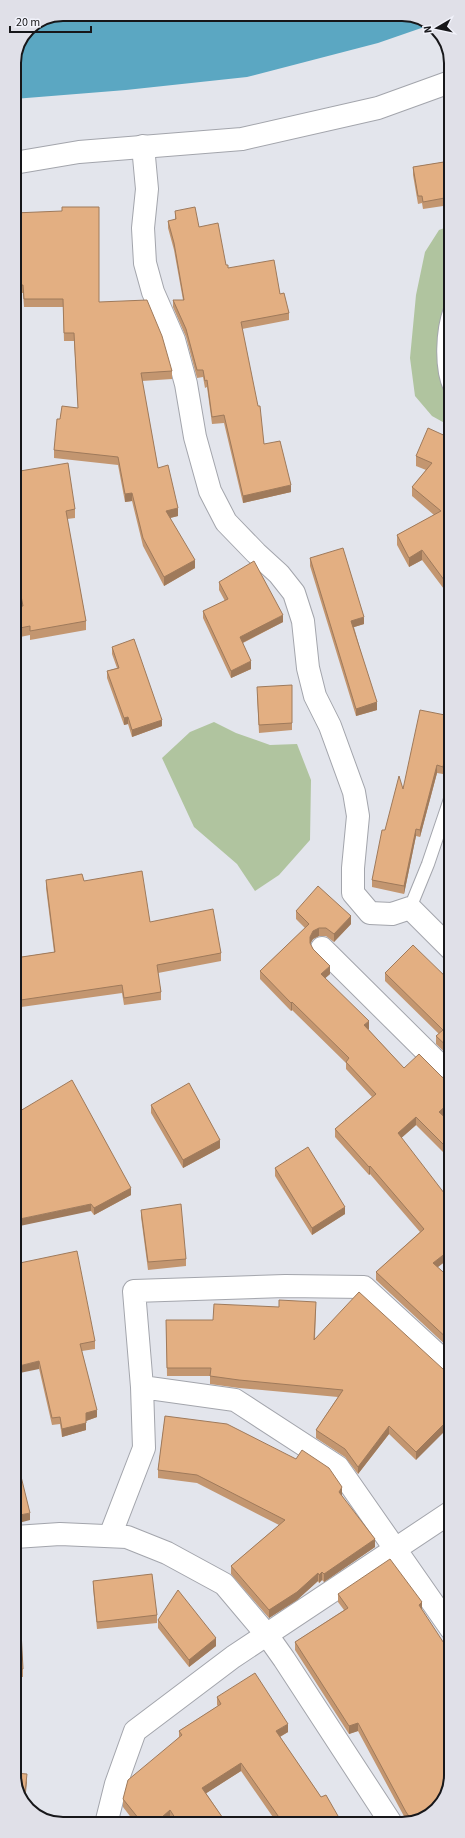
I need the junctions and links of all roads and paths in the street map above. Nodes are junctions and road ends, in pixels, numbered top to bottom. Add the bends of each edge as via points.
1 (444, 84) edge
2 (143, 146) junction
3 (21, 162) edge
4 (444, 337) edge
5 (444, 355) edge
6 (444, 817) edge
7 (410, 908) junction
8 (444, 942) edge
9 (322, 948) dead end
10 (444, 1069) edge
11 (444, 1361) edge
12 (142, 1387) junction
13 (444, 1517) edge
14 (110, 1536) junction
15 (21, 1537) edge
16 (395, 1550) junction
17 (444, 1619) edge
18 (267, 1635) junction
19 (108, 1817) edge
20 (387, 1817) edge

1 - 2 street via 378,108 242,139
2 - 3 street via 79,152
2 - 7 street via 147,188 143,228 145,263 153,292 174,340 186,384 195,437 210,491 226,522 279,574 294,593 303,621 308,668 315,696 330,726 354,792 358,816 353,868 354,894 370,913 392,914
4 - 5 lane
6 - 7 lane
7 - 8 street
9 - 10 street
11 - 12 street via 364,1287 285,1286 134,1291
12 - 14 street via 144,1448
12 - 16 street via 235,1400 338,1467
13 - 16 street
14 - 15 street via 60,1534
14 - 18 street via 127,1537 167,1554 224,1584
16 - 17 street
16 - 18 street
18 - 19 street via 233,1657 134,1731
18 - 20 street

